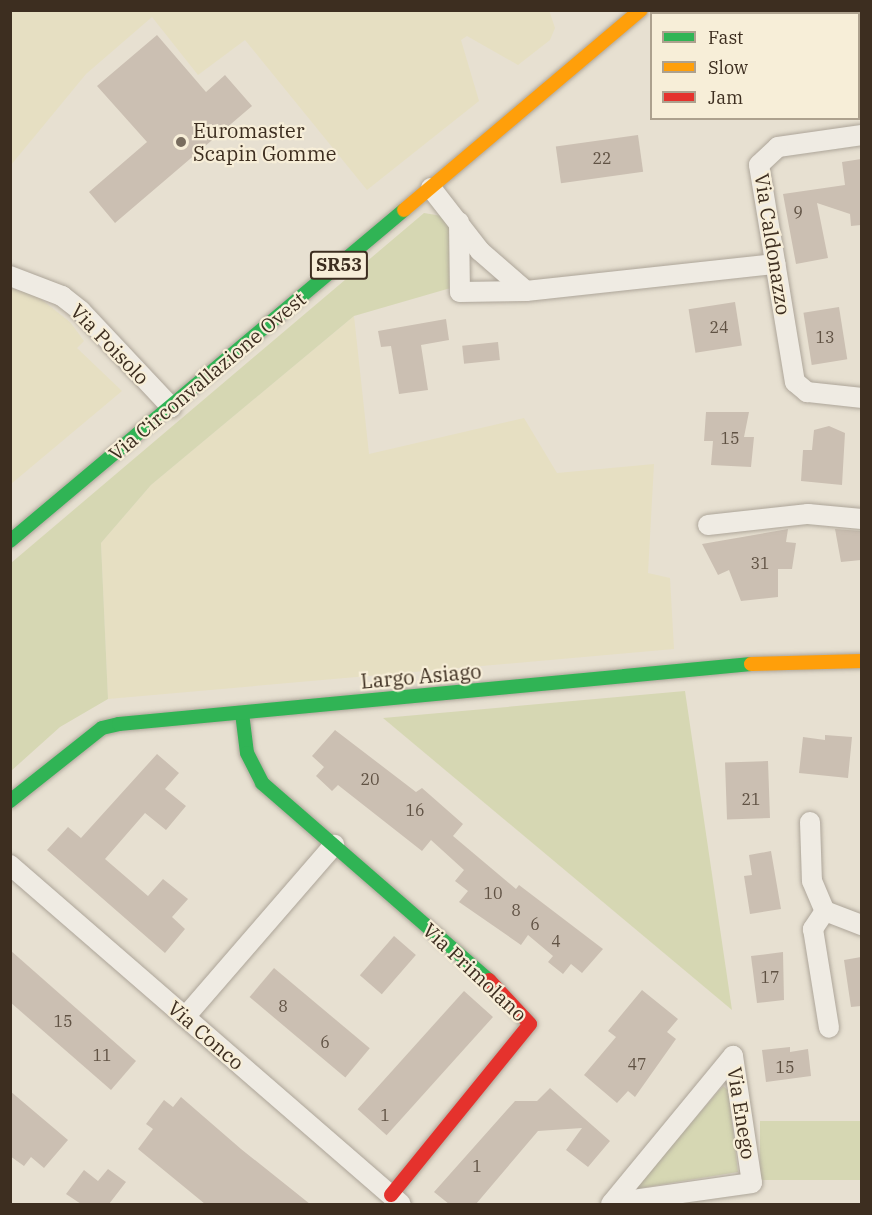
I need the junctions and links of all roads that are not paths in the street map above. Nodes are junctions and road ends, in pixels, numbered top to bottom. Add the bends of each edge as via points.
1 (641, 10) edge
2 (861, 135) edge
3 (431, 188) junction
4 (459, 222) junction
5 (776, 264) junction
6 (10, 276) edge
7 (526, 291) junction
8 (861, 398) edge
9 (171, 407) junction
10 (861, 519) edge
11 (708, 525) dead end
12 (10, 541) edge
13 (861, 661) edge
14 (242, 713) junction
15 (10, 801) edge
16 (810, 822) dead end
17 (334, 845) junction
18 (10, 865) edge
19 (825, 911) junction
20 (861, 925) edge
21 (185, 1017) junction
22 (829, 1028) dead end
23 (396, 1200) edge
24 (611, 1204) edge

1 - 3 street, Via Circonvallazione Ovest / SR53
2 - 5 street, Via Caldonazzo via 778,147 762,160
3 - 4 street
3 - 9 street, Via Circonvallazione Ovest / SR53
4 - 7 street via 480,251
4 - 7 street via 459,292
5 - 7 street
5 - 8 street, Via Caldonazzo via 795,381 807,392
6 - 9 street, Via Poisolo via 62,296 81,311
9 - 12 street, Via Circonvallazione Ovest / SR53
10 - 11 street via 808,514
13 - 14 street, Largo Asiago via 780,661
14 - 15 street, Largo Asiago via 102,728
14 - 17 street, Via Primolano via 255,774
16 - 19 street via 812,881
17 - 21 street
17 - 23 street, Via Primolano via 494,984 530,1024 525,1038
18 - 21 street, Via Conco
19 - 20 street
19 - 22 street via 813,929
21 - 23 street, Via Conco
24 - 24 street, Via Enego via 725,1065 733,1056 752,1183

